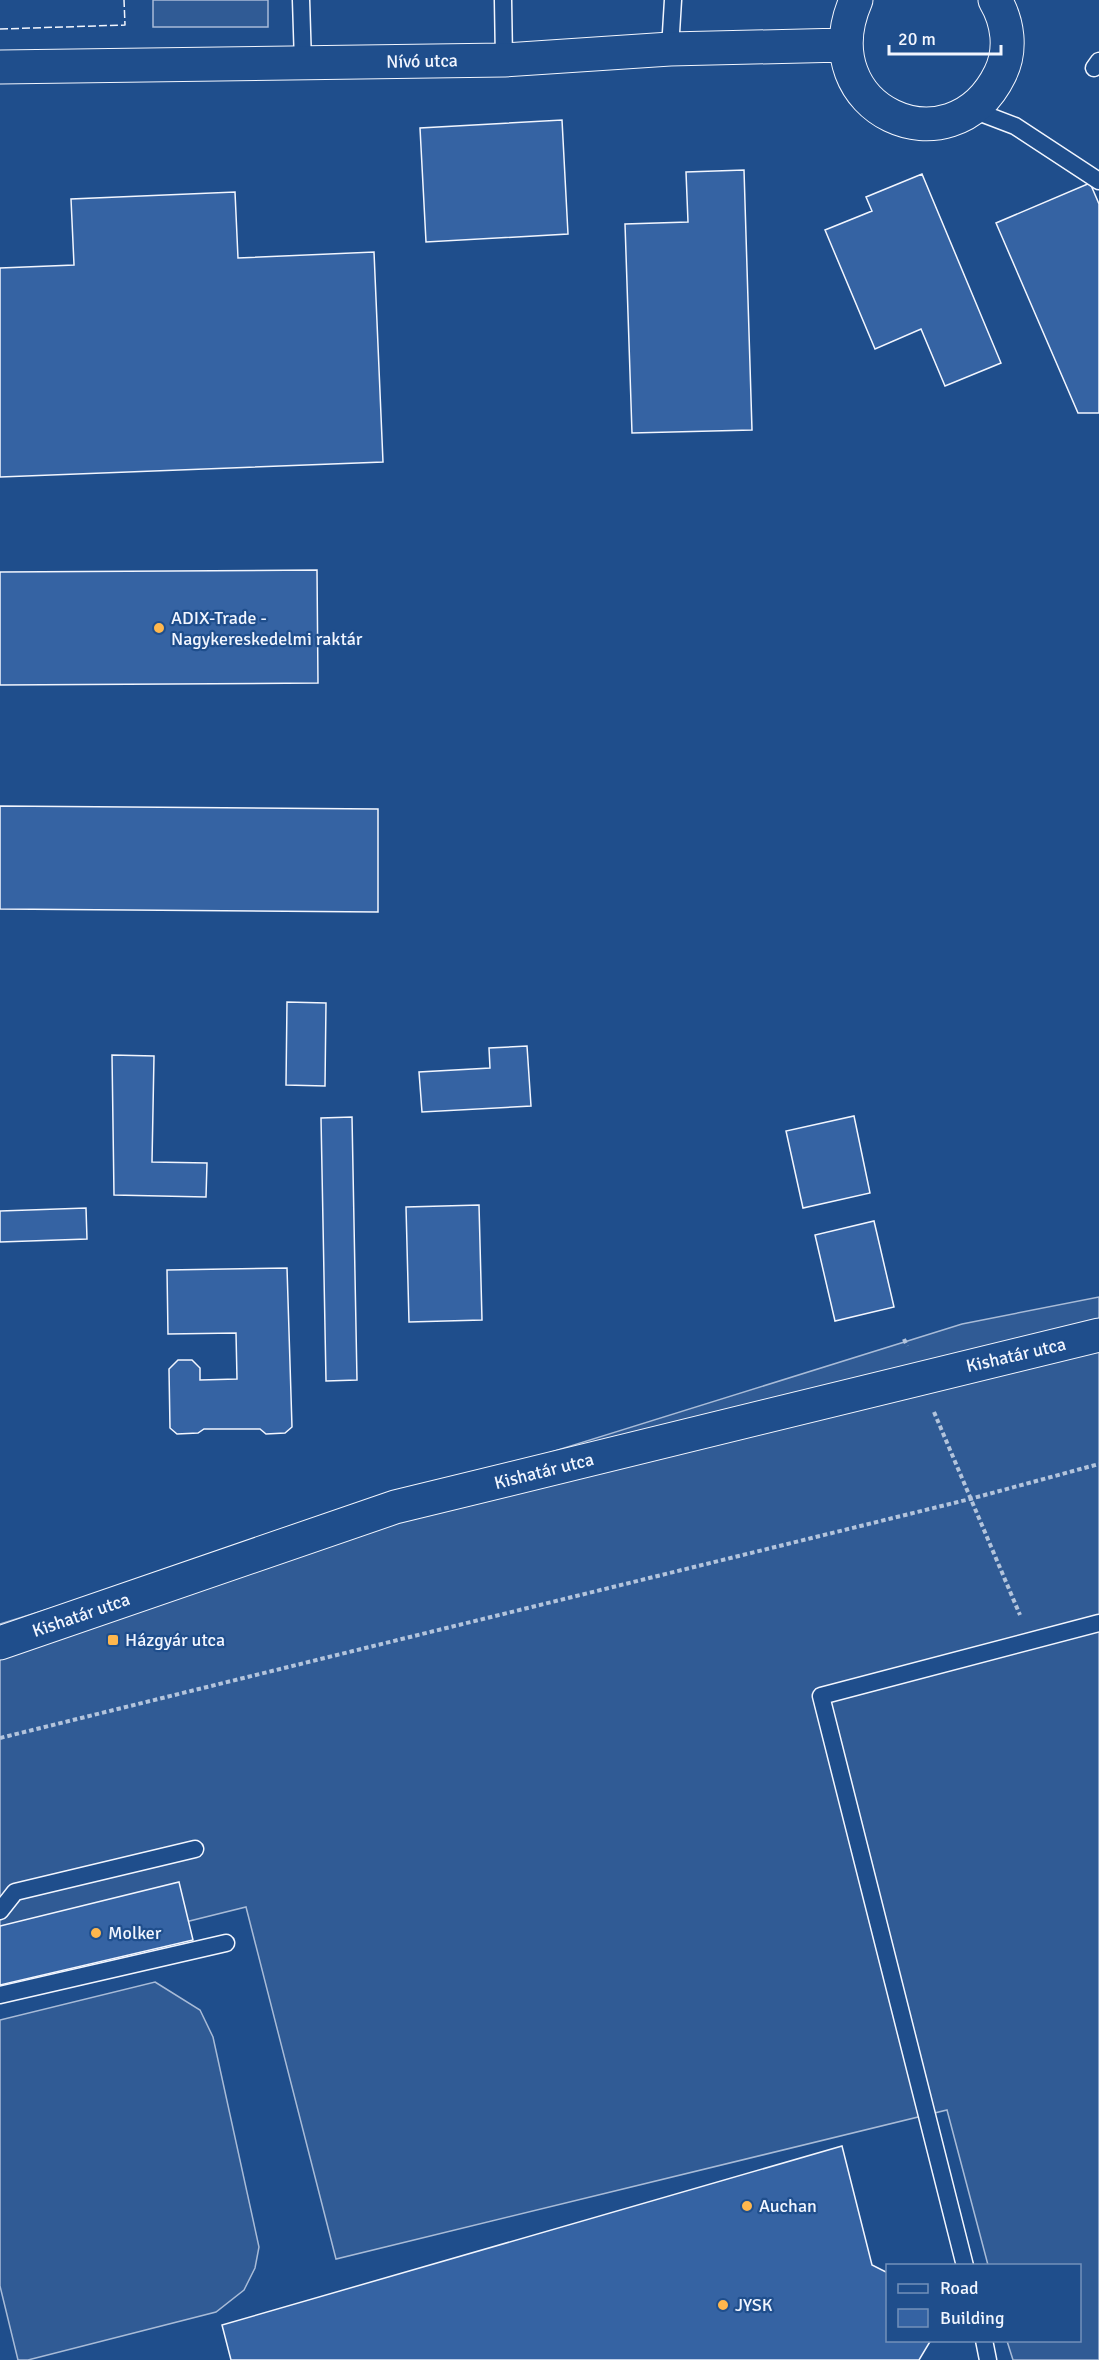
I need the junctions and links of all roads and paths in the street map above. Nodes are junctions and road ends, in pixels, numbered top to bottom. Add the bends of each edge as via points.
1 (301, 0) edge
2 (503, 0) edge
3 (673, 0) edge
4 (856, 0) edge
5 (995, 0) edge
6 (844, 45) junction
7 (670, 49) junction
8 (504, 60) junction
9 (303, 63) junction
10 (0, 67) edge
11 (973, 110) junction
12 (1099, 181) edge
13 (1099, 1335) edge
14 (904, 1339) dead end
15 (921, 1378) junction
16 (1099, 1464) edge
17 (970, 1499) junction
18 (1099, 1623) edge
19 (1030, 1641) junction
20 (0, 1643) edge
21 (0, 1738) edge
22 (195, 1849) dead end
23 (0, 1911) edge
24 (226, 1943) dead end
25 (0, 1995) edge
26 (964, 2264) edge
27 (984, 2342) edge
28 (988, 2360) edge

1 - 9 lane
2 - 8 lane
3 - 7 lane
4 - 6 street via 847,20
5 - 11 street via 1008,39 1004,66 992,91
6 - 7 street, Nívó utca
6 - 11 street via 849,70 861,92 894,117 926,124 950,120
7 - 8 street, Nívó utca
8 - 9 street, Nívó utca
9 - 10 street, Nívó utca
11 - 12 lane via 1015,126
13 - 15 street, Kishatár utca
14 - 15 path
15 - 17 path
15 - 20 street, Kishatár utca via 395,1507
16 - 17 path
17 - 19 path
17 - 21 path
18 - 19 lane
19 - 26 lane via 821,1696
22 - 23 lane via 15,1892
24 - 25 lane
27 - 28 lane

